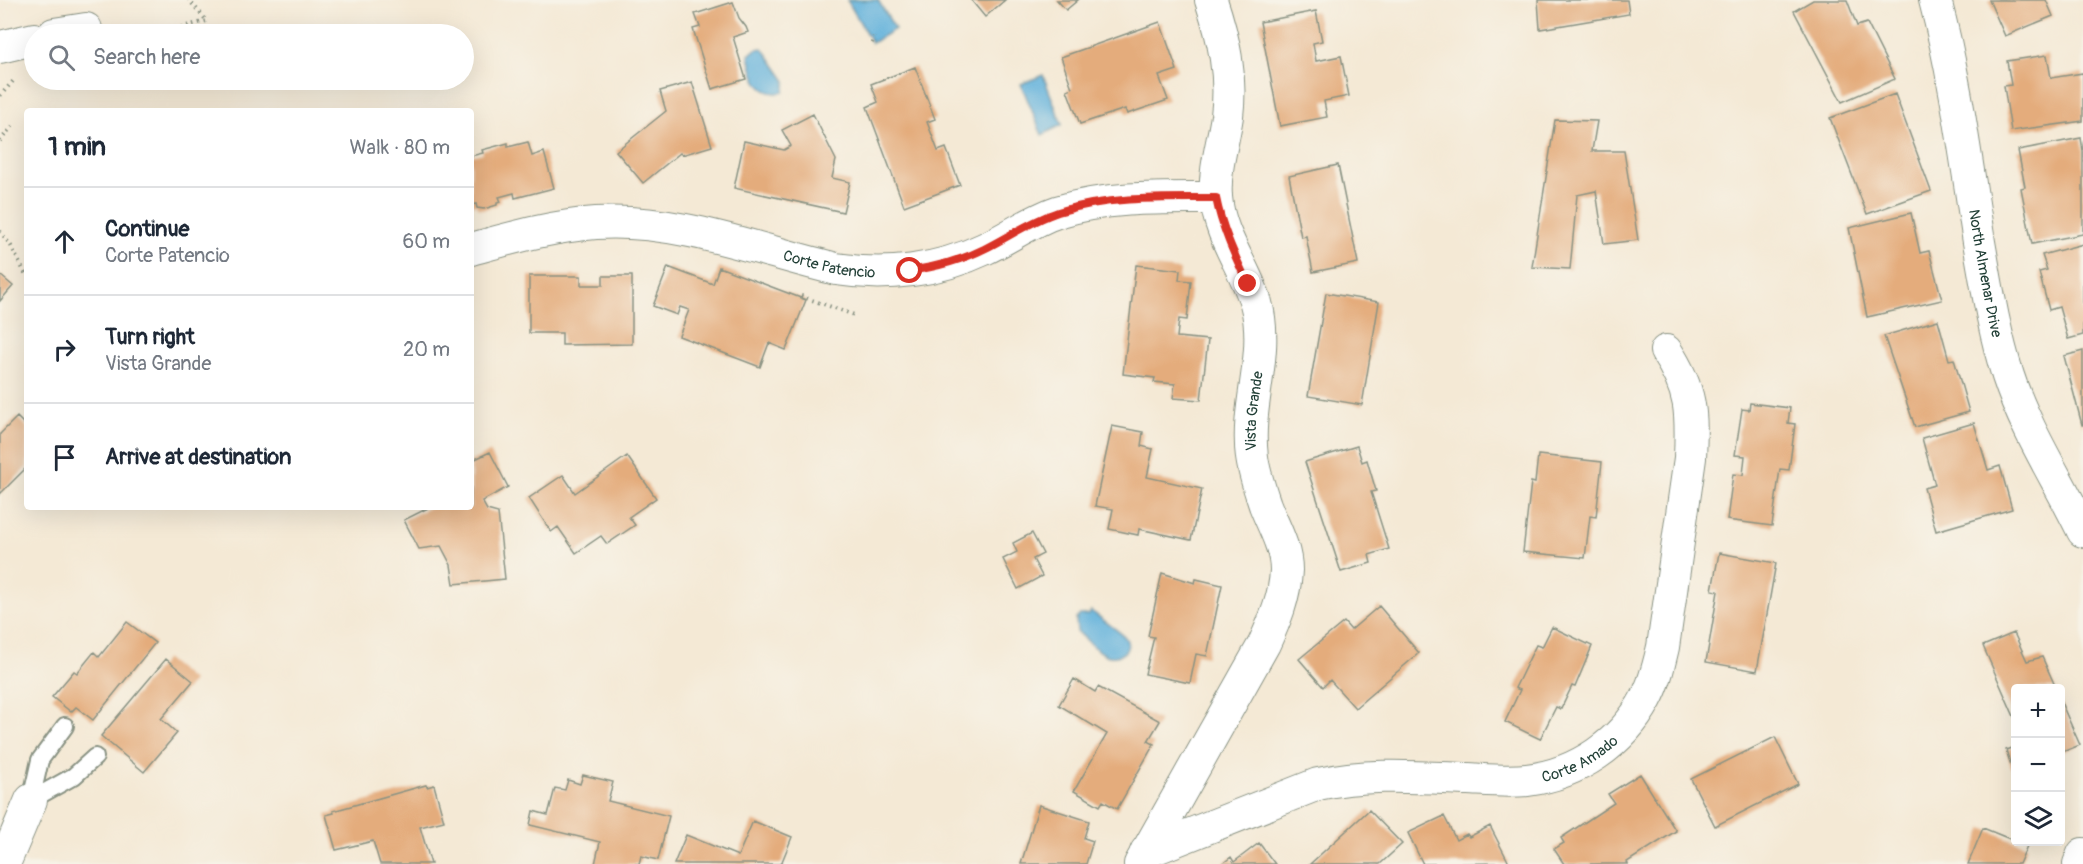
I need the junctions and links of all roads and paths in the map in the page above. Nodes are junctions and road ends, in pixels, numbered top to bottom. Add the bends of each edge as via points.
1 (189, 0) edge
2 (1211, 0) edge
3 (1935, 0) edge
4 (194, 24) edge
5 (874, 37) dead end
6 (24, 41) edge
7 (872, 43) dead end
8 (0, 47) edge
9 (14, 124) dead end
10 (0, 141) edge
11 (1216, 198) junction
12 (0, 231) edge
13 (474, 248) edge
14 (24, 271) edge
15 (791, 292) dead end
16 (854, 315) dead end
17 (1666, 351) dead end
18 (2083, 531) edge
19 (65, 726) dead end
20 (95, 758) dead end
21 (31, 800) junction
22 (2083, 854) edge
23 (1143, 858) edge
24 (4, 864) edge
25 (2079, 864) edge

1 - 4 path via 207,21
2 - 11 street, Vista Grande via 1225,46 1229,94
3 - 18 street, North Almenar Drive via 2001,351 2026,423
5 - 7 path
6 - 8 street
9 - 10 path
11 - 13 street, Corte Patencio via 1143,199 1078,207 1041,219 947,264 891,272 836,269 678,228 624,223 564,227
11 - 23 street, Vista Grande via 1230,245 1256,304 1260,325 1252,457 1265,505 1283,549 1284,592 1264,644
12 - 14 path
15 - 16 path
17 - 23 street, Corte Amado via 1681,374 1689,399 1690,459 1657,673 1632,723 1614,742 1569,769 1528,780 1367,776 1318,783
19 - 21 lane via 40,760
20 - 21 lane via 74,776
21 - 24 street
22 - 25 street

